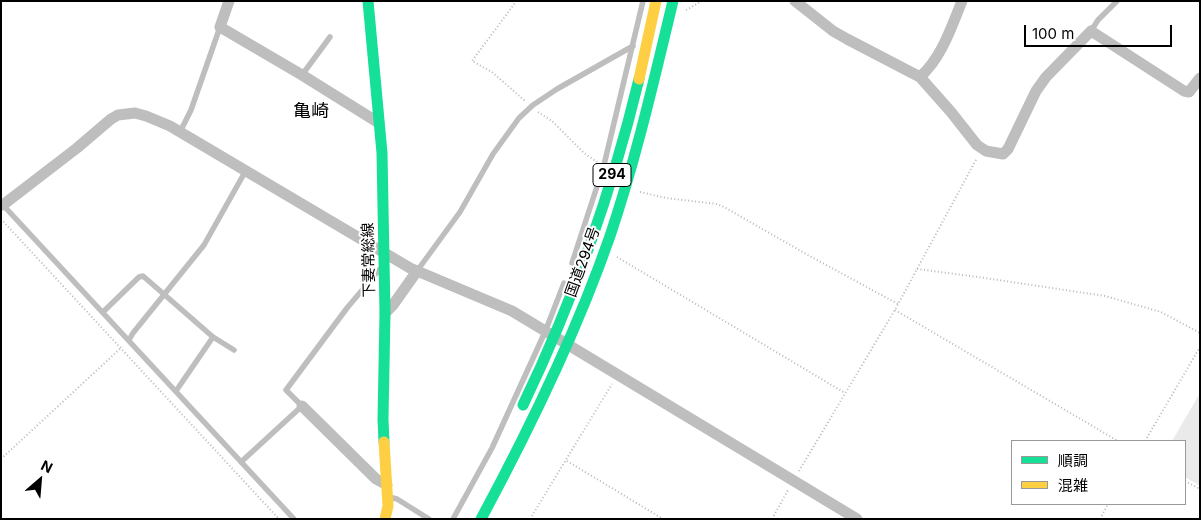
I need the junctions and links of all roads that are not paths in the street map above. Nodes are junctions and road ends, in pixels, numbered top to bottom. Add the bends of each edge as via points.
1 (229, 1) edge
2 (368, 1) edge
3 (644, 1) edge
4 (656, 1) edge
5 (673, 1) edge
6 (794, 1) edge
7 (962, 1) edge
8 (1117, 1) edge
9 (220, 27) junction
10 (1090, 30) junction
11 (330, 37) dead end
12 (633, 46) junction
13 (302, 75) junction
14 (920, 77) junction
15 (1200, 78) edge
16 (379, 123) junction
17 (180, 132) junction
18 (245, 172) junction
19 (3, 205) joint
20 (384, 253) junction
21 (384, 267) junction
22 (417, 271) junction
23 (569, 271) dead end
24 (565, 280) dead end
25 (163, 295) junction
26 (103, 312) junction
27 (384, 313) junction
28 (549, 335) junction
29 (213, 337) junction
30 (129, 340) junction
31 (568, 346) junction
32 (234, 350) dead end
33 (176, 391) junction
34 (302, 406) junction
35 (241, 462) junction
36 (387, 491) junction
37 (294, 519) edge
38 (385, 519) edge
39 (429, 519) edge
40 (453, 519) edge
41 (464, 519) edge
42 (481, 519) edge
43 (857, 519) edge

1 - 9 street
2 - 16 main road, 下妻常総線
3 - 12 lane
4 - 28 main road, 国道294号 / 294 via 614,169 593,234
5 - 31 main road, 国道294号 / 294 via 630,174
6 - 14 street via 840,35
7 - 14 street via 938,58
8 - 10 lane
9 - 13 street
9 - 17 lane
10 - 14 street via 1036,91 1005,153 977,145
10 - 15 street via 1184,91 1189,92
11 - 13 lane
12 - 22 lane via 557,89 519,118 493,154 460,212
12 - 23 lane via 604,164
13 - 16 street
16 - 20 main road, 下妻常総線
17 - 18 street
17 - 19 street via 146,116 135,113 118,115
18 - 20 street
18 - 25 lane via 204,245
19 - 26 lane
20 - 21 main road, 下妻常総線
20 - 22 street
21 - 27 main road, 下妻常総線
21 - 34 lane via 346,308 286,390
22 - 27 street
22 - 28 street via 512,311
24 - 28 lane
25 - 26 lane via 143,276
25 - 29 lane
25 - 30 lane
26 - 30 lane
27 - 36 main road, 下妻常総線 via 383,419
28 - 31 street
28 - 40 lane
28 - 41 main road, 国道294号 / 294 via 512,428
29 - 32 lane
29 - 33 lane
30 - 33 lane
31 - 42 main road, 国道294号 / 294
31 - 43 street
33 - 35 lane
34 - 35 lane
34 - 36 street
35 - 37 lane
36 - 38 main road, 下妻常総線
36 - 39 lane

